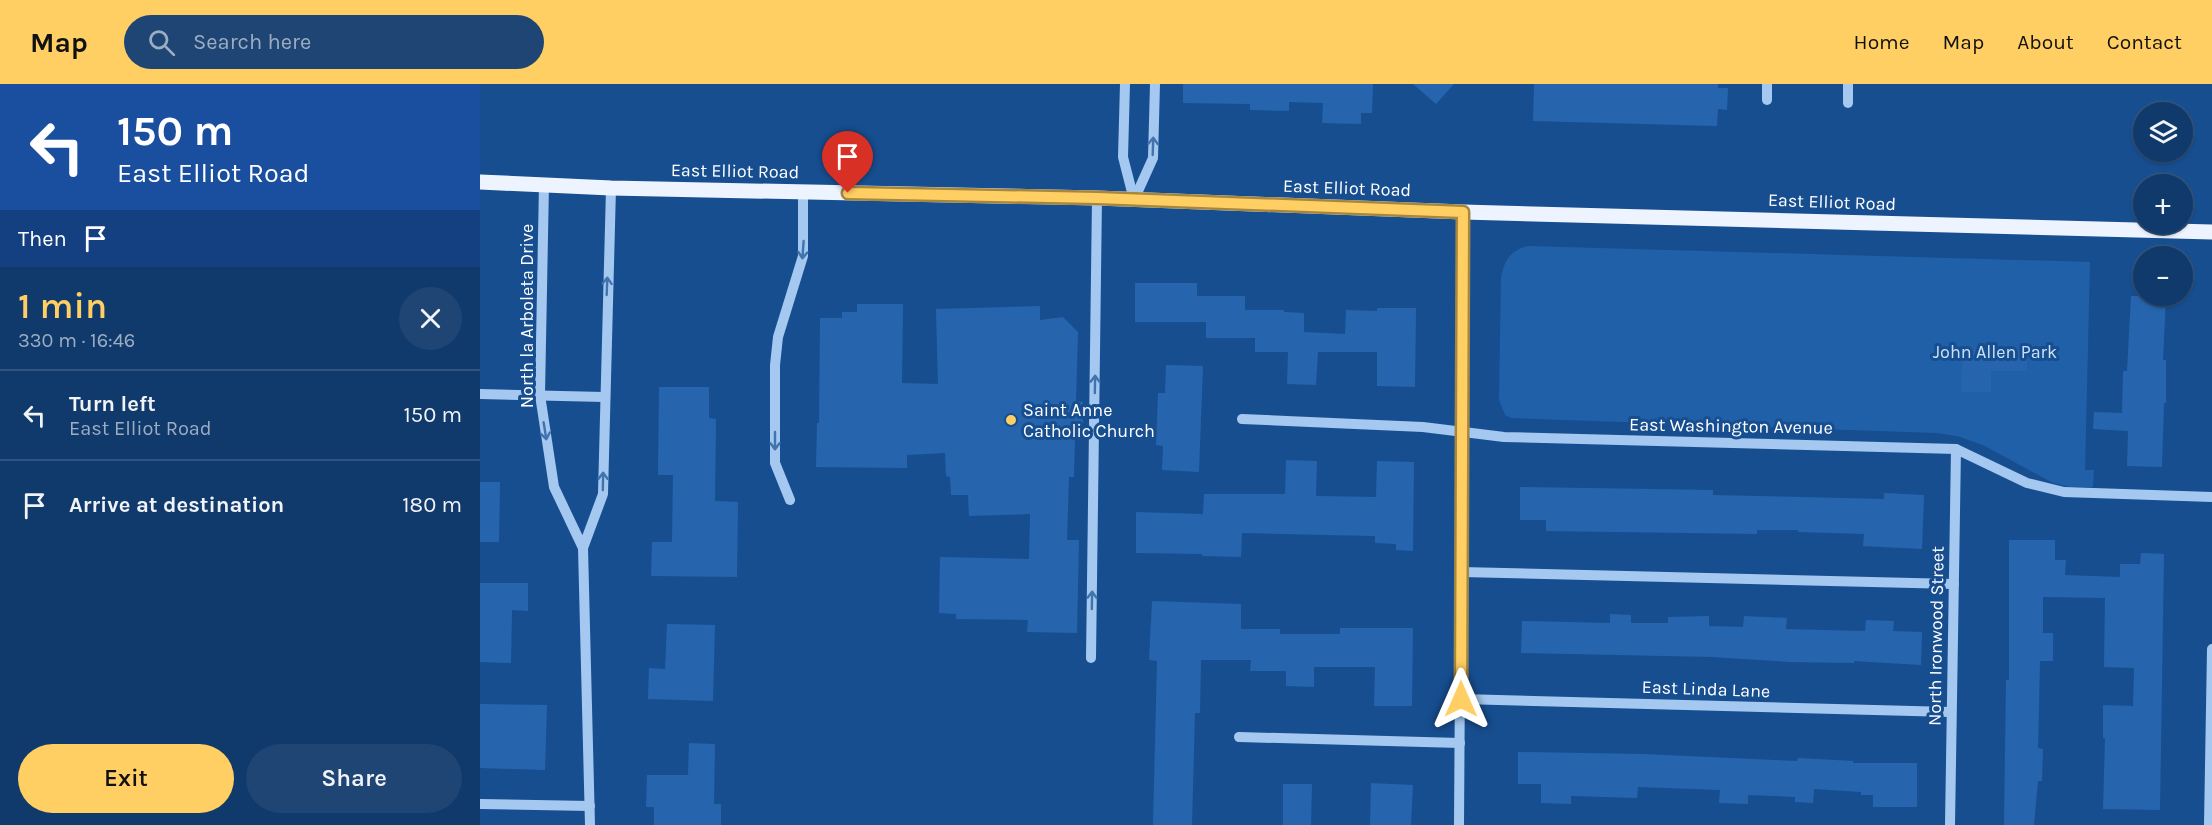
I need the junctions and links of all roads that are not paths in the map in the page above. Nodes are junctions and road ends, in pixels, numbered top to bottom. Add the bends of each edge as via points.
1 (1125, 84) edge
2 (1155, 84) edge
3 (1767, 84) edge
4 (1848, 84) edge
5 (1767, 100) dead end
6 (1848, 102) dead end
7 (480, 182) edge
8 (544, 184) junction
9 (611, 188) junction
10 (803, 192) junction
11 (1097, 198) junction
12 (1134, 200) junction
13 (1463, 212) junction
14 (2212, 232) edge
15 (480, 394) edge
16 (540, 395) junction
17 (604, 397) junction
18 (1242, 419) dead end
19 (1462, 431) junction
20 (1956, 449) junction
21 (2212, 497) edge
22 (790, 500) dead end
23 (583, 548) junction
24 (1461, 572) junction
25 (1954, 584) junction
26 (2212, 650) edge
27 (1091, 658) dead end
28 (1461, 699) junction
29 (1951, 712) junction
30 (1239, 737) dead end
31 (1460, 743) junction
32 (480, 804) edge
33 (590, 806) junction
34 (590, 825) edge
35 (1459, 825) edge
36 (1950, 825) edge
37 (2209, 825) edge

1 - 12 street via 1123,157
12 -> 2 street via 1153,158
3 - 5 street
4 - 6 street
7 - 8 main road, East Elliot Road
8 - 9 main road, East Elliot Road
8 - 16 street, North la Arboleta Drive
9 - 10 main road, East Elliot Road
17 -> 9 street, North la Arboleta Drive
10 - 11 main road, East Elliot Road
10 -> 22 street via 803,256 778,337 775,365 775,463
11 - 12 main road, East Elliot Road
27 -> 11 street
12 - 13 main road, East Elliot Road
13 - 14 main road, East Elliot Road
13 - 19 street
15 - 16 street
16 - 17 street
16 -> 23 street, North la Arboleta Drive via 554,487
23 -> 17 street, North la Arboleta Drive via 603,494
18 - 19 street, East Washington Avenue
19 - 20 street, East Washington Avenue via 1504,437
19 - 24 street
20 - 21 street, East Washington Avenue via 2027,483 2064,492
20 - 25 street, North Ironwood Street
23 - 33 street, North la Arboleta Drive
24 - 25 street
24 - 28 street
25 - 29 street, North Ironwood Street
26 - 37 street
28 - 29 street, East Linda Lane
28 - 31 street
29 - 36 street, North Ironwood Street
30 - 31 street
31 - 35 street
32 - 33 street
33 - 34 street, North la Arboleta Drive

